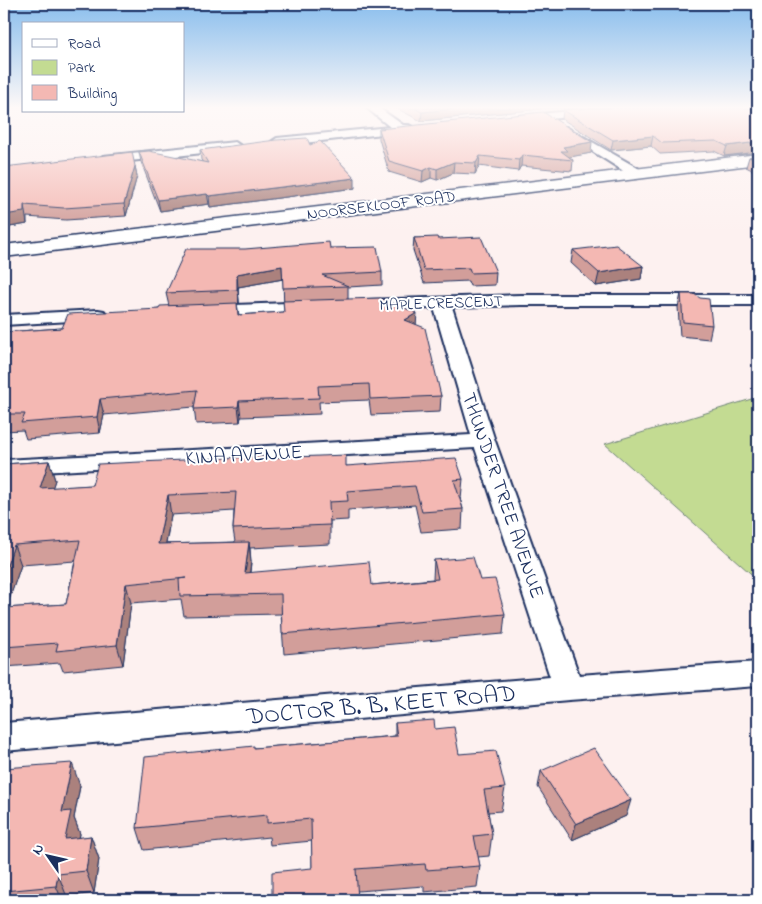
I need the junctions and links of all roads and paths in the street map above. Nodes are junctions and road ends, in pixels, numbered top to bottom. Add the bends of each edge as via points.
1 (197, 150) edge
2 (599, 150) edge
3 (758, 159) edge
4 (89, 162) edge
5 (638, 174) junction
6 (4, 251) edge
7 (758, 300) edge
8 (441, 302) junction
9 (352, 305) edge
10 (332, 306) edge
11 (194, 311) edge
12 (114, 314) edge
13 (4, 320) edge
14 (484, 441) junction
15 (4, 467) edge
16 (758, 674) edge
17 (570, 688) junction
18 (4, 738) edge

1 - 4 street
2 - 5 street
3 - 5 street, NOORSEKLOOF ROAD
5 - 6 street, NOORSEKLOOF ROAD
7 - 8 street, MAPLE CRESCENT
8 - 9 street, MAPLE CRESCENT
8 - 14 street, THUNDER TREE AVENUE
10 - 11 street
12 - 13 street
14 - 15 street, KINA AVENUE
14 - 17 street, THUNDER TREE AVENUE
16 - 17 street, DOCTOR B. B. KEET ROAD
17 - 18 street, DOCTOR B. B. KEET ROAD

